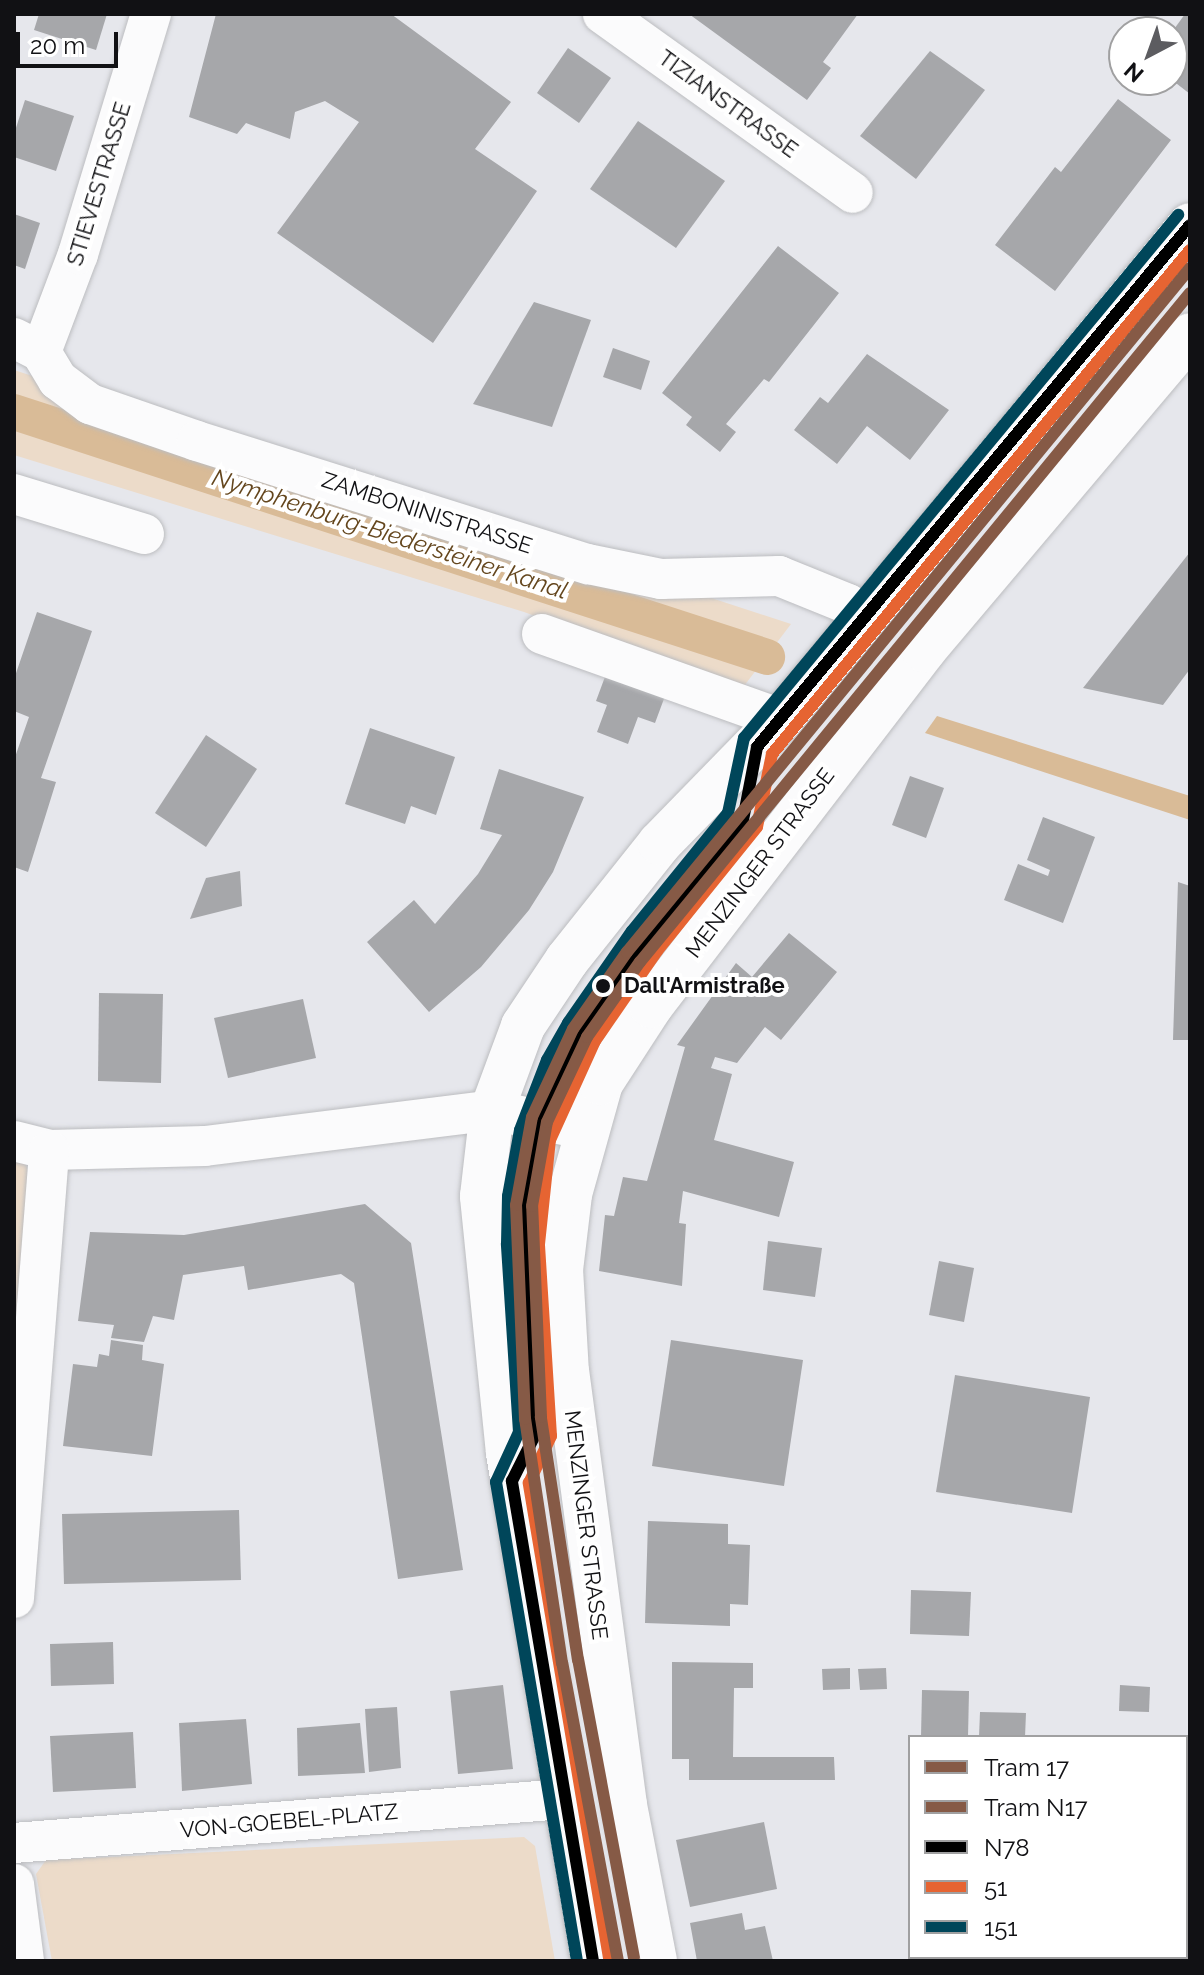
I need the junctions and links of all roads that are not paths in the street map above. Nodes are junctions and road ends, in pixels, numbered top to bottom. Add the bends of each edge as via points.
1 (151, 14) edge
2 (603, 14) edge
3 (853, 193) dead end
4 (1190, 225) edge
5 (1190, 335) edge
6 (28, 345) edge
7 (14, 494) edge
8 (144, 534) dead end
9 (865, 617) junction
10 (542, 634) dead end
11 (781, 719) junction
12 (492, 1110) junction
13 (587, 1130) junction
14 (32, 1146) edge
15 (18, 1474) edge
16 (14, 1598) edge
17 (563, 1799) junction
18 (14, 1843) edge
19 (14, 1884) edge
20 (24, 1961) edge
21 (593, 1961) edge
22 (655, 1961) edge

1 - 6 street, STIEVESTRASSE via 78,254
2 - 3 street, TIZIANSTRASSE
4 - 9 main road
5 - 13 main road, MENZINGER STRASSE via 924,650 651,1006 601,1083
6 - 9 street, ZAMBONINISTRASSE via 58,380 90,404 197,441 588,564 661,579 779,576 848,604
7 - 8 street
9 - 11 main road
10 - 11 street
11 - 12 main road via 660,843 567,960 523,1026
12 - 13 street
12 - 14 street via 205,1146
12 - 17 main road via 482,1196 496,1340 508,1453
13 - 22 main road, MENZINGER STRASSE via 570,1194 561,1270 567,1373 625,1805
14 - 15 street
15 - 16 street
17 - 18 street, VON-GOEBEL-PLATZ
17 - 21 main road
19 - 20 street

